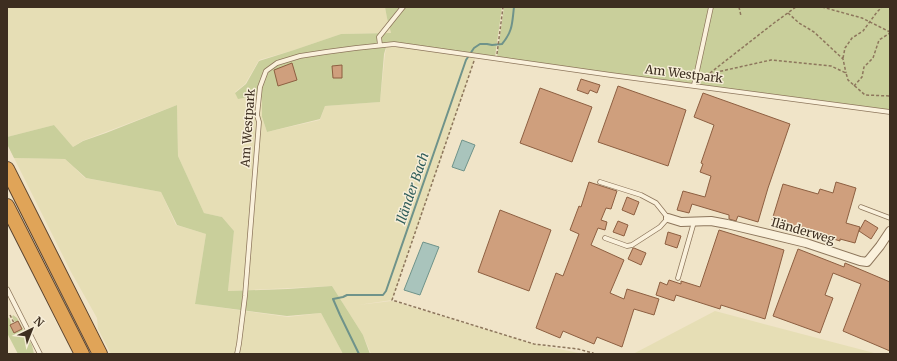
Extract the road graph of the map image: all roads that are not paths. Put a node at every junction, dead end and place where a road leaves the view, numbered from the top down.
1 (403, 7) edge
2 (711, 7) edge
3 (380, 45) junction
4 (694, 85) junction
5 (890, 112) edge
6 (7, 169) edge
7 (600, 182) dead end
8 (7, 206) edge
9 (861, 207) dead end
10 (668, 218) junction
11 (890, 218) edge
12 (694, 222) junction
13 (890, 231) edge
14 (605, 238) dead end
15 (678, 278) dead end
16 (7, 289) edge
17 (40, 354) edge
18 (82, 354) edge
19 (100, 354) edge
20 (237, 354) edge

1 - 3 lane
2 - 4 lane
3 - 4 lane, Am Westpark
3 - 20 lane, Am Westpark
4 - 5 lane, Am Westpark
6 - 19 highway
7 - 10 lane
8 - 18 highway
9 - 11 lane
10 - 12 street, Iländerweg
10 - 14 lane
12 - 13 street, Iländerweg
12 - 15 lane
16 - 17 lane

